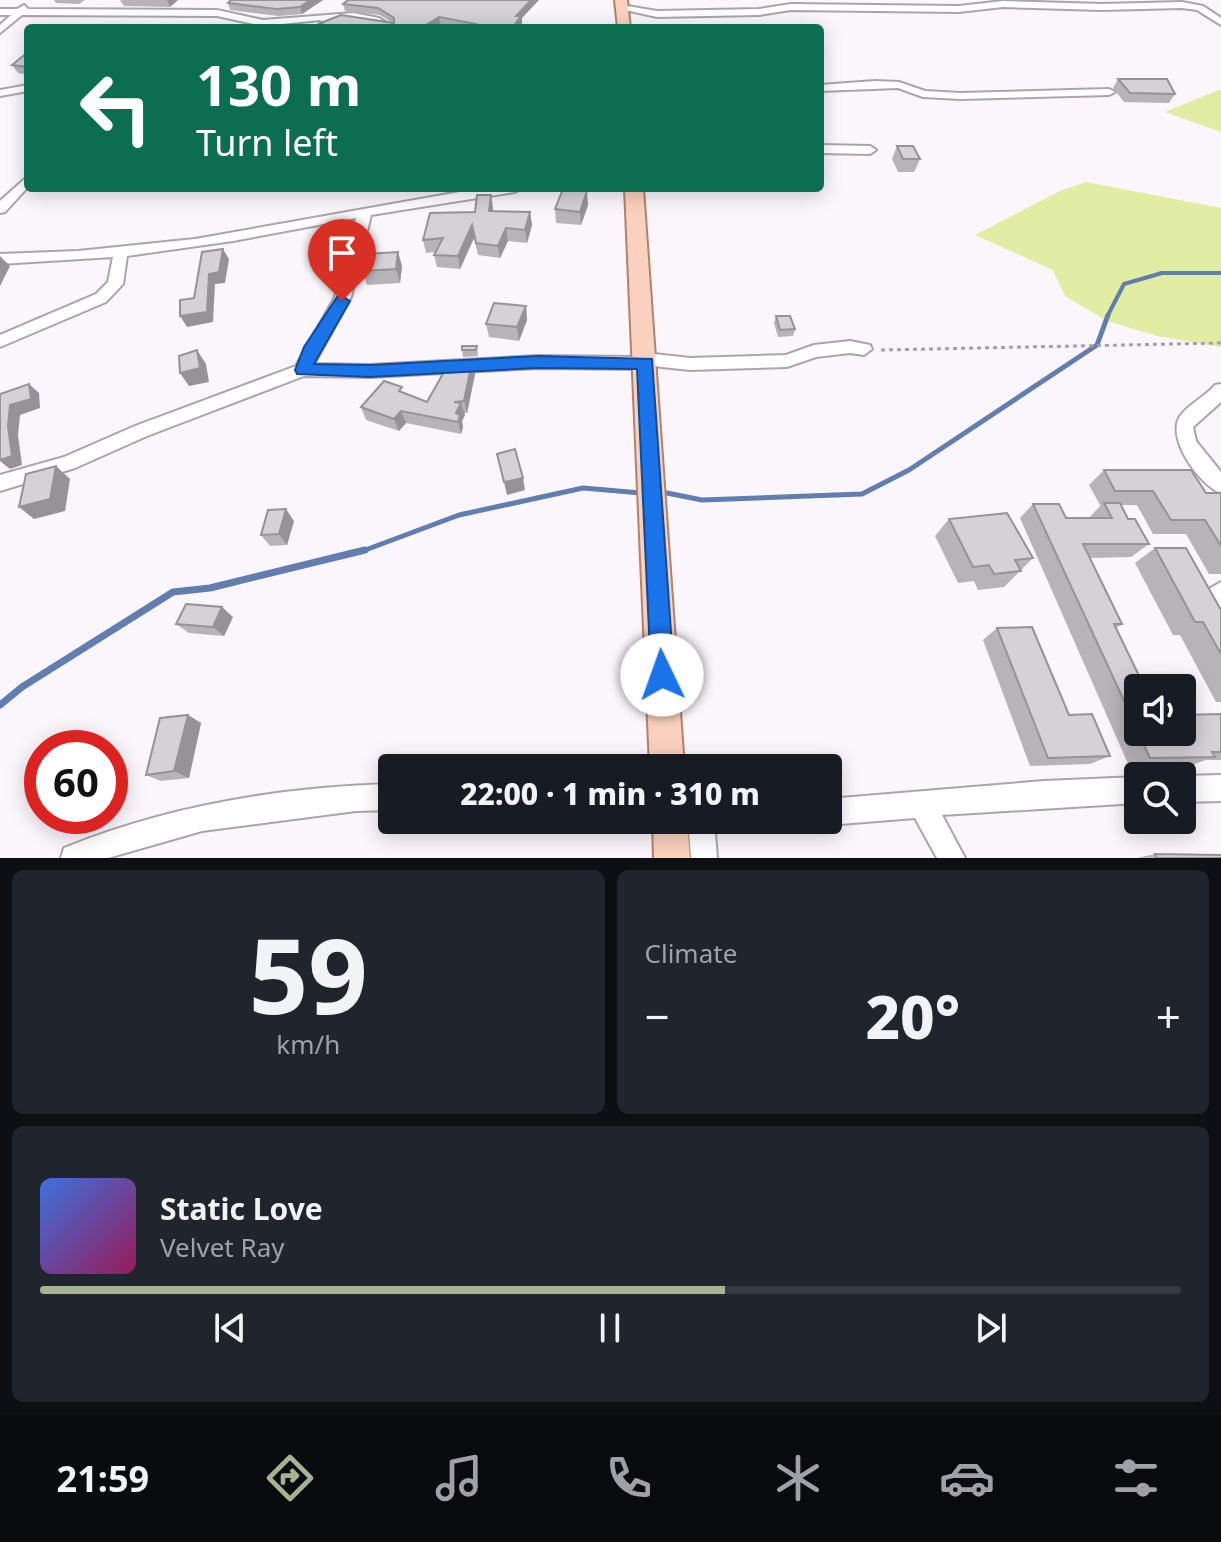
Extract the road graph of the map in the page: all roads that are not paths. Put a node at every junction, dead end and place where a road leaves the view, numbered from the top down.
1 (36, 0) edge
2 (126, 0) edge
3 (181, 1) edge
4 (621, 4) edge
5 (923, 4) edge
6 (1120, 4) edge
7 (0, 12) edge
8 (19, 12) junction
9 (62, 13) junction
10 (114, 14) junction
11 (167, 15) junction
12 (329, 16) junction
13 (1221, 22) edge
14 (76, 24) edge
15 (321, 24) edge
16 (381, 24) edge
17 (624, 24) edge
18 (0, 30) edge
19 (824, 88) edge
20 (24, 89) edge
21 (1109, 92) dead end
22 (0, 93) edge
23 (824, 149) edge
24 (870, 150) dead end
25 (24, 181) edge
26 (24, 183) edge
27 (0, 184) edge
28 (472, 192) edge
29 (634, 192) edge
30 (0, 209) edge
31 (366, 211) junction
32 (121, 251) junction
33 (0, 259) edge
34 (0, 341) edge
35 (864, 349) road end
36 (646, 361) junction
37 (303, 370) junction
38 (1221, 390) edge
39 (0, 483) edge
40 (1221, 485) edge
41 (1221, 592) edge
42 (1221, 644) edge
43 (666, 754) edge
44 (1221, 788) edge
45 (1196, 789) edge
46 (1124, 791) edge
47 (378, 797) edge
48 (922, 805) junction
49 (842, 811) edge
50 (671, 834) edge
51 (702, 834) edge
52 (74, 858) edge
53 (672, 858) edge
54 (704, 858) edge
55 (952, 858) edge

1 - 8 street
2 - 10 street
3 - 11 street
4 - 5 street
4 - 17 main road
5 - 6 street
6 - 13 street
7 - 8 street
8 - 9 street
8 - 18 street
9 - 10 street
9 - 14 street
10 - 11 street
11 - 12 street
12 - 15 street
12 - 16 street
19 - 21 street
20 - 22 street
23 - 24 street
25 - 27 street
26 - 30 street
28 - 31 street
29 - 36 main road
31 - 32 street
31 - 37 street
32 - 33 street
32 - 34 street
35 - 36 street
36 - 37 street
36 - 43 main road
37 - 39 street
38 - 40 street
41 - 42 street
44 - 45 street
46 - 48 street
47 - 52 street
48 - 49 street
48 - 55 street
50 - 53 main road
51 - 54 street

